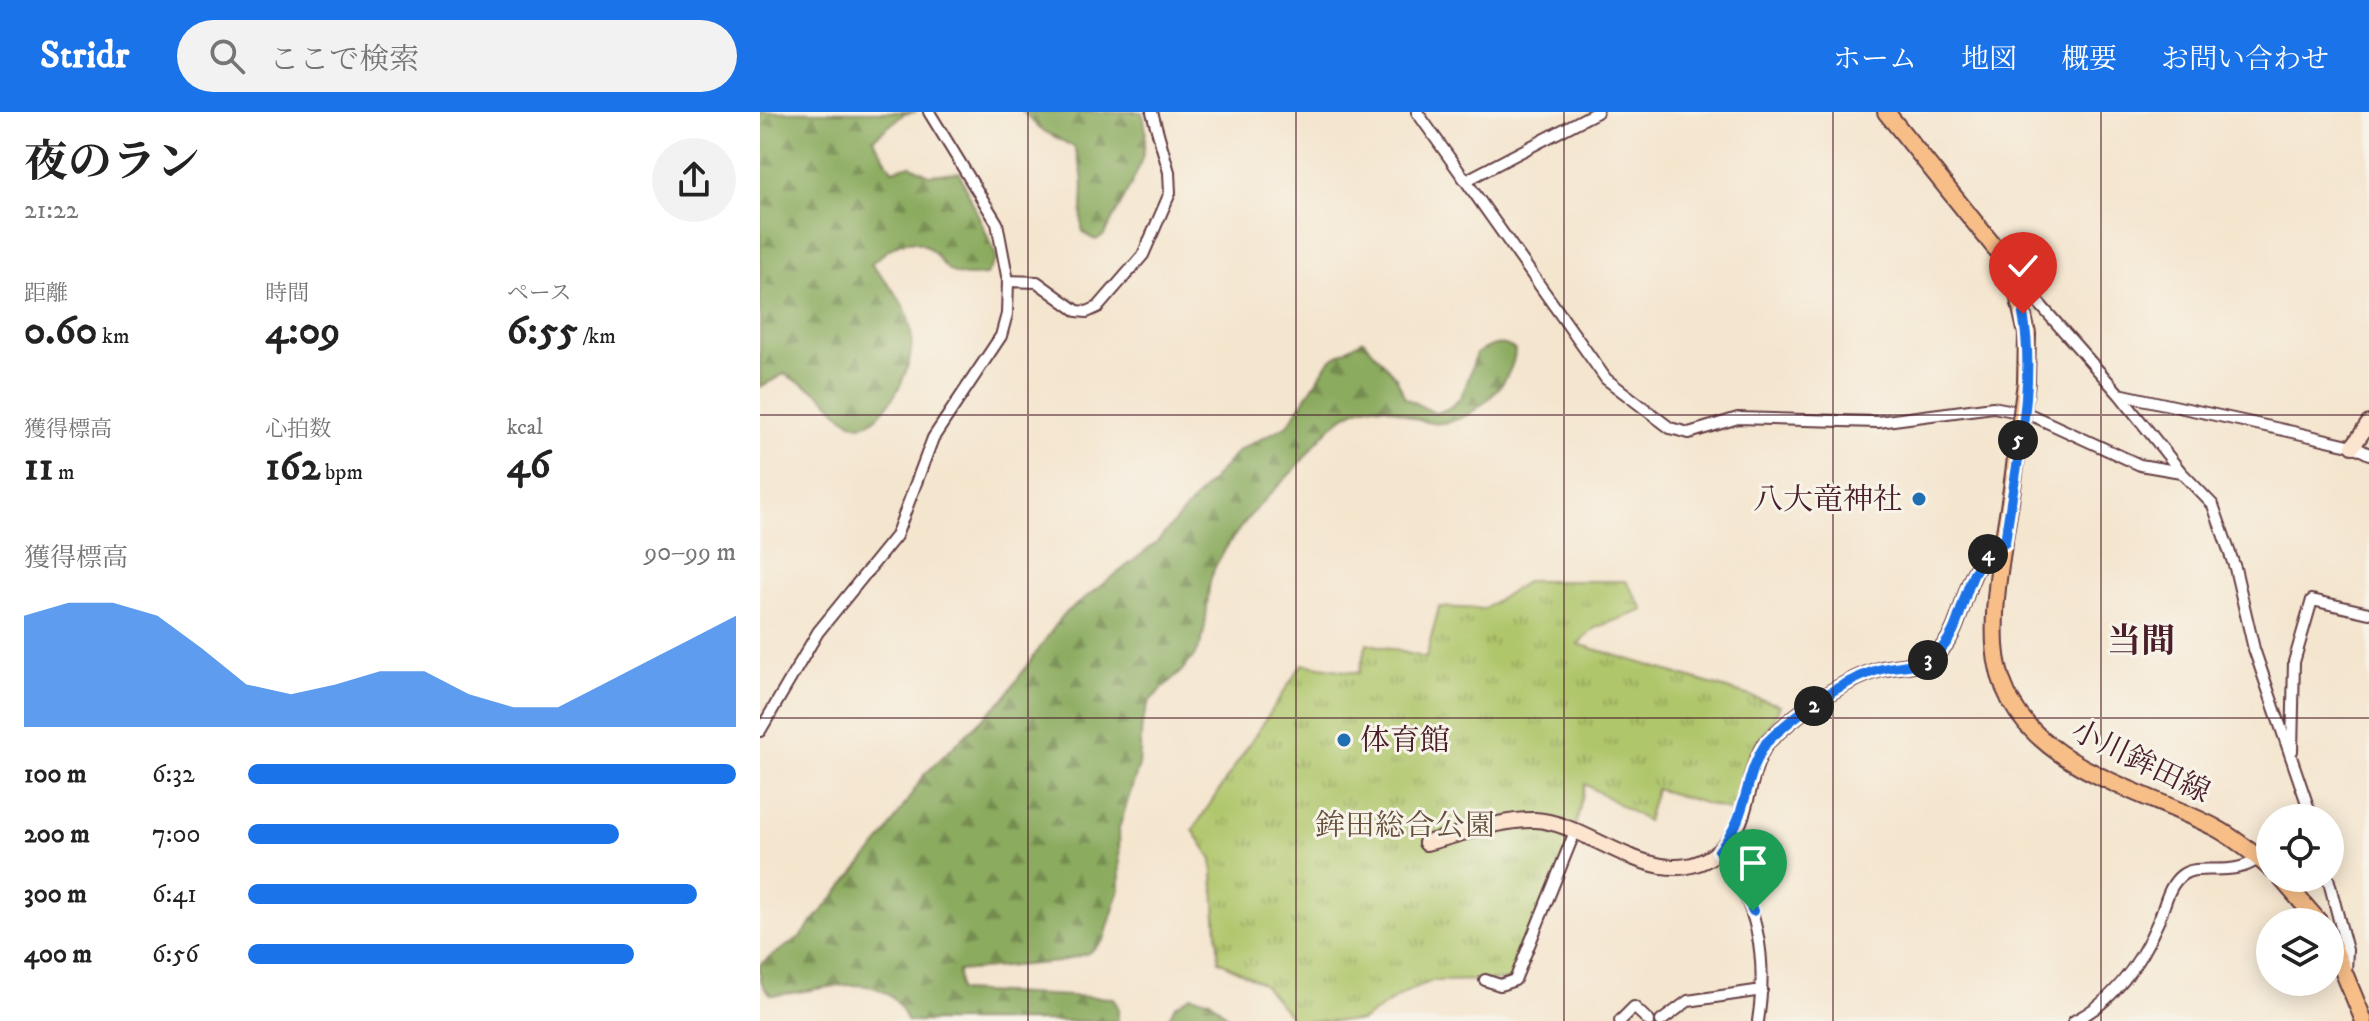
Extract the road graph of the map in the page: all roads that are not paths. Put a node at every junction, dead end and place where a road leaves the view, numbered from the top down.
1 (929, 112) edge
2 (1152, 112) edge
3 (1417, 112) edge
4 (1597, 112) edge
5 (1886, 112) edge
6 (1467, 180) junction
7 (2011, 273) junction
8 (1008, 281) junction
9 (2119, 394) junction
10 (2369, 423) edge
11 (2353, 446) junction
12 (2369, 454) edge
13 (2181, 472) junction
14 (2005, 543) junction
15 (2369, 613) edge
16 (760, 731) edge
17 (2291, 753) junction
18 (2307, 804) edge
19 (1574, 834) junction
20 (1426, 843) dead end
21 (1719, 851) junction
22 (2256, 857) edge
23 (2256, 865) edge
24 (2293, 892) edge
25 (2332, 892) edge
26 (2307, 908) edge
27 (2344, 966) edge
28 (2346, 970) junction
29 (1485, 980) dead end
30 (1762, 990) junction
31 (1620, 1021) edge
32 (1649, 1021) edge
33 (1661, 1021) edge
34 (1758, 1021) edge
35 (2074, 1021) edge
36 (2364, 1021) edge

1 - 8 street
2 - 8 street
3 - 6 street
4 - 6 street
5 - 7 main road, 小川鉾田線
6 - 13 street
7 - 9 street
7 - 14 main road, 小川鉾田線, bridge
8 - 16 street
9 - 11 street
9 - 13 street
10 - 11 street
11 - 12 street
13 - 17 street
14 - 21 street
14 - 22 main road, 小川鉾田線
15 - 17 street
17 - 18 street
19 - 20 street
19 - 21 street
19 - 29 street
21 - 30 street
23 - 35 street
24 - 26 main road
25 - 28 street
27 - 28 main road
28 - 36 main road
30 - 33 street
30 - 34 street
31 - 32 street

